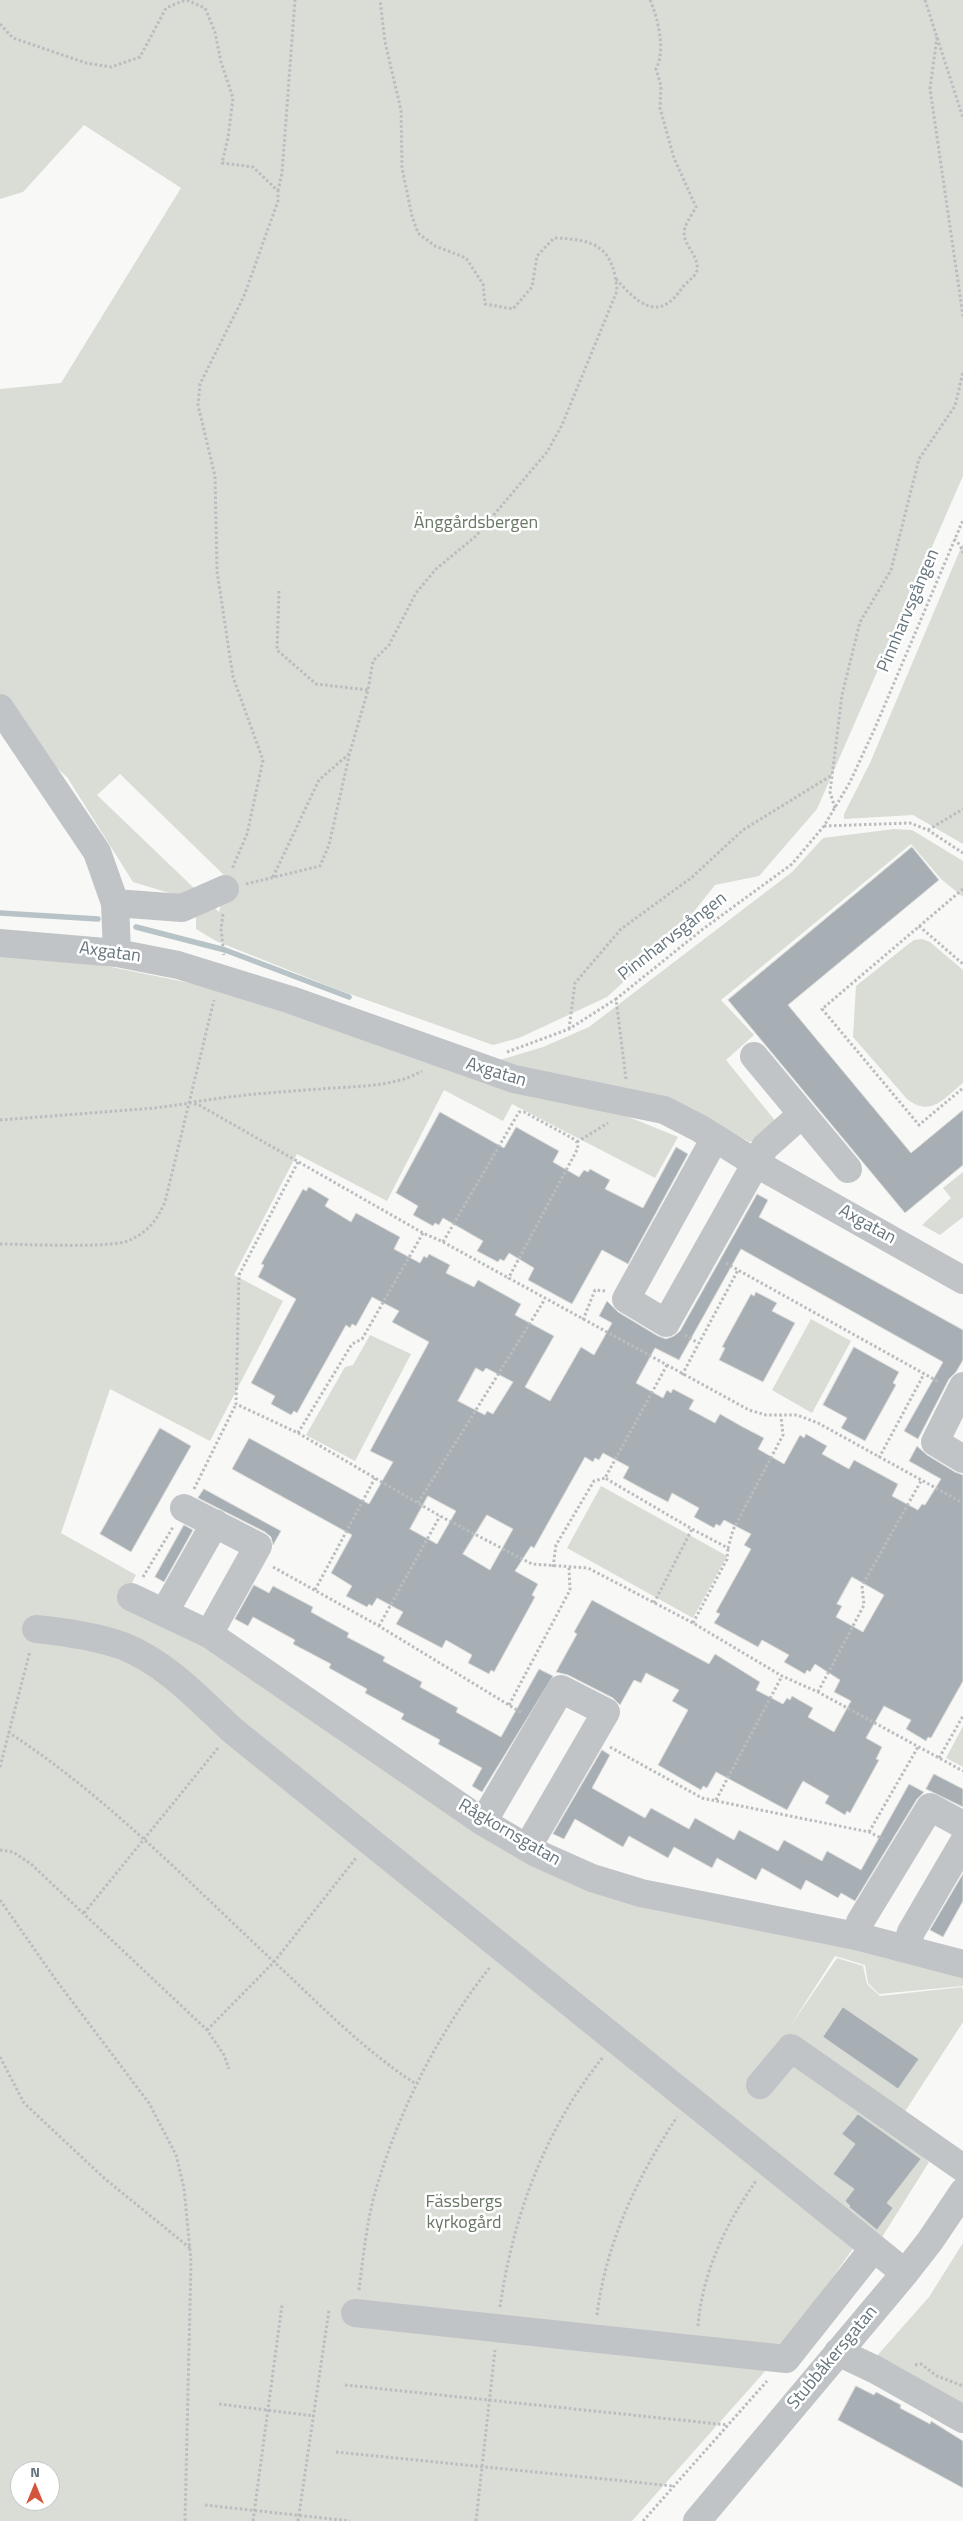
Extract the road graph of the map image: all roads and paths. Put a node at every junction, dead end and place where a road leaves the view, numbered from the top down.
1 (186, 0) edge
2 (295, 0) edge
3 (380, 0) edge
4 (650, 0) edge
5 (925, 0) edge
6 (0, 24) edge
7 (937, 37) junction
8 (963, 118) edge
9 (278, 191) junction
10 (616, 279) junction
11 (963, 316) edge
12 (963, 372) edge
13 (963, 520) edge
14 (954, 539) junction
15 (963, 553) edge
16 (278, 591) dead end
17 (368, 690) junction
18 (0, 708) edge
19 (350, 752) junction
20 (832, 775) junction
21 (835, 808) junction
22 (963, 808) edge
23 (824, 826) junction
24 (928, 830) junction
25 (963, 853) edge
26 (225, 889) joint
27 (963, 889) edge
28 (115, 903) junction
29 (919, 926) junction
30 (224, 942) dead end
31 (0, 943) edge
32 (117, 953) junction
33 (963, 964) edge
34 (222, 965) junction
35 (616, 999) junction
36 (569, 1029) junction
37 (505, 1052) dead end
38 (754, 1056) dead end
39 (446, 1057) junction
40 (963, 1088) edge
41 (626, 1094) junction
42 (191, 1103) junction
43 (802, 1114) junction
44 (0, 1120) edge
45 (715, 1138) junction
46 (577, 1142) junction
47 (298, 1162) junction
48 (757, 1164) junction
49 (848, 1169) dead end
50 (423, 1233) junction
51 (444, 1242) junction
52 (0, 1244) edge
53 (508, 1278) junction
54 (963, 1280) edge
55 (626, 1299) junction
56 (546, 1300) junction
57 (583, 1320) junction
58 (667, 1365) junction
59 (924, 1374) junction
60 (682, 1375) junction
61 (961, 1389) edge
62 (781, 1416) junction
63 (298, 1432) junction
64 (879, 1458) junction
65 (963, 1459) edge
66 (375, 1478) junction
67 (605, 1478) junction
68 (922, 1481) junction
69 (418, 1503) junction
70 (963, 1503) edge
71 (184, 1508) dead end
72 (440, 1516) junction
73 (215, 1523) junction
74 (692, 1529) junction
75 (728, 1548) junction
76 (253, 1556) junction
77 (553, 1567) junction
78 (569, 1568) junction
79 (315, 1590) junction
80 (131, 1597) dead end
81 (654, 1603) junction
82 (164, 1613) junction
83 (693, 1623) junction
84 (380, 1626) junction
85 (36, 1629) joint
86 (209, 1634) junction
87 (782, 1676) junction
88 (818, 1692) junction
89 (509, 1705) junction
90 (963, 1716) edge
91 (540, 1724) junction
92 (232, 1730) junction
93 (8, 1732) junction
94 (592, 1737) junction
95 (918, 1747) junction
96 (939, 1758) junction
97 (0, 1767) edge
98 (963, 1771) edge
99 (716, 1800) junction
100 (484, 1822) junction
101 (963, 1824) edge
102 (869, 1832) junction
103 (145, 1840) junction
104 (370, 1840) junction
105 (963, 1843) edge
106 (527, 1848) junction
107 (0, 1850) edge
108 (904, 1850) junction
109 (0, 1900) edge
110 (84, 1913) junction
111 (856, 1936) junction
112 (505, 1948) junction
113 (906, 1949) junction
114 (274, 1962) junction
115 (963, 1964) edge
116 (207, 2030) junction
117 (615, 2040) junction
118 (0, 2057) edge
119 (230, 2069) dead end
120 (416, 2084) junction
121 (760, 2085) dead end
122 (689, 2100) junction
123 (768, 2164) junction
124 (963, 2168) edge
125 (963, 2192) edge
126 (190, 2248) junction
127 (873, 2249) junction
128 (905, 2273) junction
129 (282, 2305) dead end
130 (342, 2311) junction
131 (497, 2328) junction
132 (595, 2338) junction
133 (696, 2349) junction
134 (838, 2352) junction
135 (786, 2359) junction
136 (346, 2385) dead end
137 (489, 2400) junction
138 (219, 2404) dead end
139 (268, 2410) junction
140 (314, 2416) junction
141 (963, 2419) edge
142 (728, 2425) junction
143 (336, 2452) dead end
144 (482, 2466) junction
145 (674, 2486) junction
146 (205, 2506) dead end
147 (254, 2511) junction
148 (299, 2516) junction
149 (185, 2521) edge
150 (253, 2521) edge
151 (298, 2521) edge
152 (350, 2521) edge
153 (476, 2521) edge
154 (643, 2521) edge
155 (698, 2521) edge

1 - 6 path
1 - 9 path
2 - 9 path
3 - 10 path
4 - 10 path
5 - 7 path
7 - 8 path
7 - 11 path
9 - 26 path
10 - 17 path
12 - 20 path
13 - 14 path, Pinnharvsgången
14 - 15 path
14 - 21 path, Pinnharvsgången
16 - 17 path
17 - 19 path
18 - 28 street
19 - 19 path
20 - 21 path
20 - 36 path
21 - 23 path, Pinnharvsgången
22 - 24 path
23 - 24 path
23 - 35 path, Pinnharvsgången
24 - 25 path
26 - 28 street
27 - 29 path
28 - 32 street
29 - 33 path
29 - 40 path
30 - 34 path
31 - 32 street, Axgatan
32 - 34 street, Axgatan
34 - 39 street, Axgatan
34 - 42 path
35 - 36 path
35 - 41 path, Pinnharvsgången
36 - 37 path
38 - 43 street
39 - 41 street, Axgatan
39 - 42 path
41 - 45 street, Axgatan
41 - 46 path
42 - 44 path
42 - 47 path
42 - 52 path
43 - 48 street
43 - 49 street
45 - 48 street, Axgatan
45 - 55 street
46 - 51 path
46 - 53 path
47 - 50 path
47 - 63 path
48 - 54 street, Axgatan
48 - 55 street
50 - 51 path
50 - 63 path
51 - 53 path
53 - 56 path
55 - 57 path
56 - 57 path
56 - 69 path
57 - 58 path
58 - 60 path
58 - 67 path
59 - 60 path
59 - 61 path
59 - 64 path
60 - 62 path
61 - 65 street
62 - 64 path
62 - 75 path
63 - 66 path
64 - 68 path
66 - 69 path
66 - 79 path
67 - 74 path
67 - 77 path
68 - 70 path
68 - 88 path
69 - 72 path
71 - 73 street
72 - 77 path
72 - 84 path
73 - 76 street
73 - 82 street
74 - 75 path
74 - 81 path
75 - 83 path
76 - 79 path
76 - 86 street
77 - 78 path
78 - 81 path
78 - 89 path
79 - 84 path
80 - 82 street, Rågkornsgatan
81 - 83 path
82 - 86 street, Rågkornsgatan
83 - 87 path
84 - 89 path
85 - 92 street
85 - 93 path
86 - 100 street, Rågkornsgatan
87 - 88 path
87 - 99 path
88 - 95 path
89 - 91 path
90 - 96 path
91 - 94 street
91 - 100 street
92 - 103 path
92 - 104 street
93 - 97 path
93 - 103 path
94 - 99 path
94 - 106 street
95 - 96 path
95 - 102 path
96 - 98 path
99 - 102 path
100 - 106 street, Rågkornsgatan
101 - 108 street
102 - 108 path
103 - 110 path
103 - 114 path
104 - 112 street
104 - 114 path
105 - 113 street
106 - 111 street, Rågkornsgatan
107 - 110 path
108 - 111 street
109 - 126 path
110 - 116 path
111 - 113 street, Rågkornsgatan
112 - 117 street
112 - 120 path
113 - 115 street, Rågkornsgatan
114 - 116 path
114 - 120 path
116 - 119 path
117 - 122 street
117 - 131 path
118 - 126 path
120 - 130 path
121 - 124 street
122 - 123 street
122 - 132 path
123 - 127 street
123 - 133 path
125 - 128 street, Stubbåkersgatan
126 - 149 path
127 - 128 street
127 - 135 street
128 - 134 street, Stubbåkersgatan
129 - 139 path
130 - 131 street
130 - 140 path
131 - 132 street
131 - 137 path
132 - 133 street
133 - 135 street
134 - 141 street
134 - 155 street, Stubbåkersgatan
135 - 142 path
136 - 137 path
137 - 142 path
137 - 144 path
138 - 139 path
139 - 140 path
139 - 147 path
140 - 148 path
142 - 145 path
143 - 144 path
144 - 145 path
144 - 153 path
145 - 154 path
146 - 147 path
147 - 148 path
147 - 150 path
148 - 151 path
148 - 152 path

